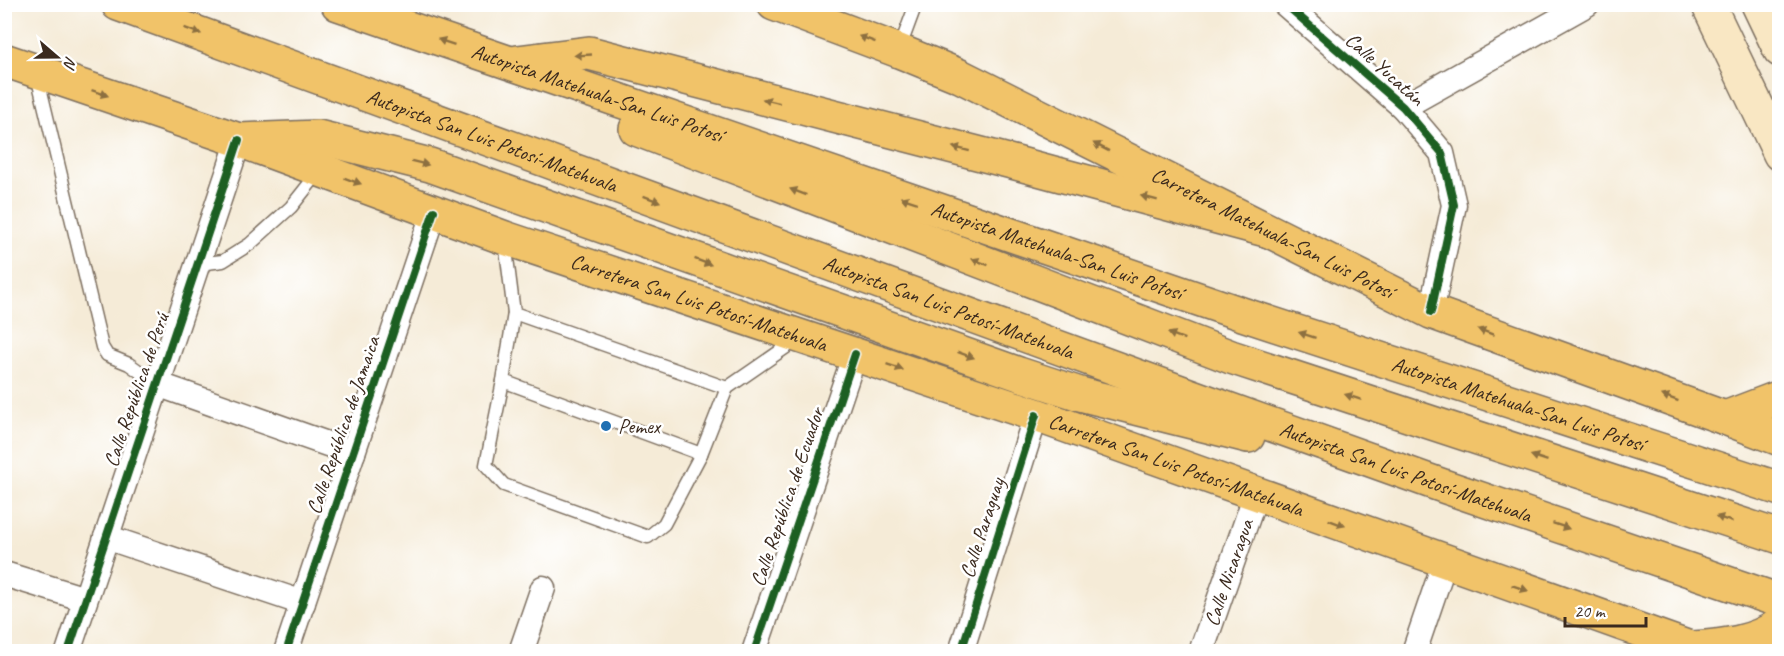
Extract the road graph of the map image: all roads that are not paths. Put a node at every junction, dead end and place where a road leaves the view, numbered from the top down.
1 (118, 4) edge
2 (339, 4) edge
3 (916, 4) edge
4 (1285, 4) edge
5 (1587, 4) edge
6 (1708, 4) edge
7 (1758, 4) edge
8 (784, 6) edge
9 (1779, 50) edge
10 (899, 51) junction
11 (4, 60) edge
12 (507, 64) junction
13 (36, 71) junction
14 (544, 76) junction
15 (1403, 107) junction
16 (239, 140) junction
17 (1779, 154) edge
18 (321, 170) junction
19 (434, 211) junction
20 (1266, 230) junction
21 (505, 238) junction
22 (198, 264) junction
23 (1431, 312) junction
24 (514, 314) junction
25 (802, 336) junction
26 (855, 354) junction
27 (503, 381) junction
28 (157, 384) junction
29 (727, 388) junction
30 (1779, 397) edge
31 (1036, 415) junction
32 (1725, 418) junction
33 (1779, 439) edge
34 (353, 453) junction
35 (701, 454) junction
36 (1446, 487) junction
37 (1779, 489) edge
38 (1256, 494) junction
39 (106, 537) junction
40 (1779, 537) edge
41 (1445, 561) junction
42 (4, 574) edge
43 (543, 588) dead end
44 (85, 599) junction
45 (1779, 601) edge
46 (303, 603) junction
47 (1779, 624) edge
48 (1697, 650) edge
49 (68, 651) edge
50 (286, 651) edge
51 (520, 651) edge
52 (754, 651) edge
53 (961, 651) edge
54 (1201, 651) edge
55 (1414, 651) edge

1 -> 36 main road, Autopista San Luis Potosí-Matehuala
12 -> 2 main road, Autopista Matehuala-San Luis Potosí
3 - 10 lane
4 - 15 street, Calle Yucatán
5 - 15 street
6 - 17 street
7 - 9 street
10 -> 8 main road, Carretera Matehuala-San Luis Potosí
20 -> 10 main road, Carretera Matehuala-San Luis Potosí
11 - 13 main road, Carretera San Luis Potosí-Matehuala
12 - 14 main road, Autopista Matehuala-San Luis Potosí
20 -> 12 main road
13 -> 16 main road, Carretera San Luis Potosí-Matehuala
13 - 28 lane
37 -> 14 main road, Autopista Matehuala-San Luis Potosí
40 -> 14 main road
15 - 23 street, Calle Yucatán
16 - 18 main road, Carretera San Luis Potosí-Matehuala
16 - 22 street, Calle República de Perú
16 -> 36 main road
18 -> 19 main road, Carretera San Luis Potosí-Matehuala
18 - 22 lane
19 - 21 main road, Carretera San Luis Potosí-Matehuala
19 - 34 street, Calle República de Jamaica
20 - 23 main road, Carretera Matehuala-San Luis Potosí
21 - 24 lane
21 - 25 main road, Carretera San Luis Potosí-Matehuala
22 - 28 street, Calle República de Perú
32 -> 23 main road, Carretera Matehuala-San Luis Potosí
24 - 27 lane
24 - 29 lane
25 - 26 main road, Carretera San Luis Potosí-Matehuala
25 - 29 lane
26 -> 31 main road, Carretera San Luis Potosí-Matehuala
26 - 52 street, Calle República de Ecuador
27 - 35 lane
27 - 35 lane
28 - 34 street
28 - 39 street, Calle República de Perú
29 - 35 lane
30 - 32 main road
31 - 38 main road, Carretera San Luis Potosí-Matehuala
31 - 53 street, Calle Paraguay
32 - 33 main road, Carretera Matehuala-San Luis Potosí
34 - 46 street, Calle República de Jamaica
36 -> 45 main road, Autopista San Luis Potosí-Matehuala
38 -> 41 main road, Carretera San Luis Potosí-Matehuala
38 - 54 street, Calle Nicaragua
39 - 44 street, Calle República de Perú
39 - 46 street
41 -> 48 main road, Carretera San Luis Potosí-Matehuala
41 - 55 street
42 - 44 street
43 - 51 street
44 - 49 street, Calle República de Perú
46 - 50 street, Calle República de Jamaica
47 - 48 main road

